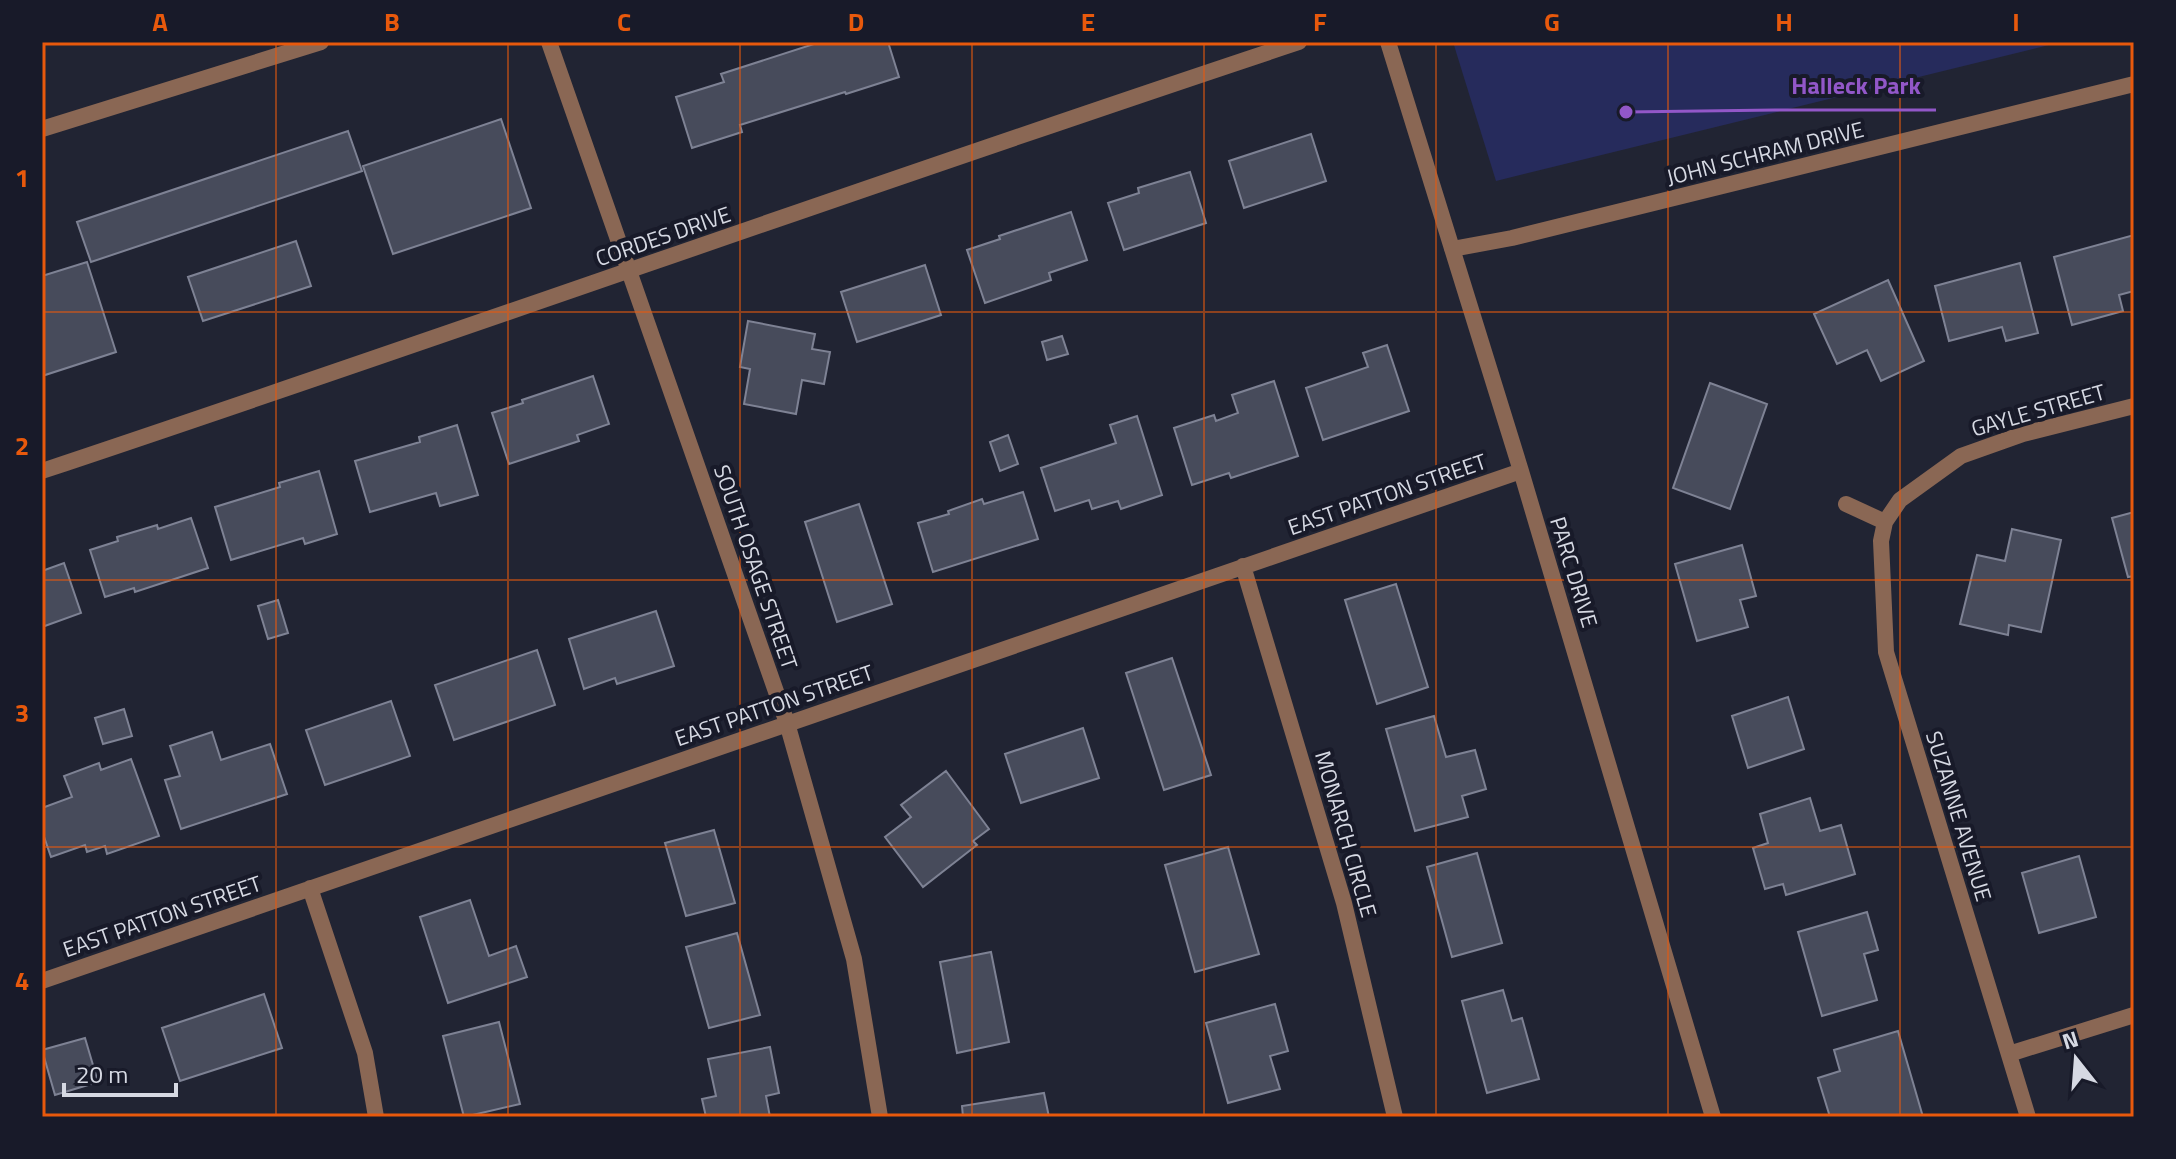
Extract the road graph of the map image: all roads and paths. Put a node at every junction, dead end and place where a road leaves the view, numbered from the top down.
1 (321, 42) edge
2 (549, 42) edge
3 (1299, 42) edge
4 (1388, 42) edge
5 (2134, 84) edge
6 (42, 129) edge
7 (1452, 249) junction
8 (629, 271) junction
9 (2134, 406) edge
10 (42, 471) edge
11 (1521, 471) junction
12 (1846, 504) dead end
13 (1885, 522) junction
14 (1243, 566) junction
15 (787, 723) junction
16 (310, 888) junction
17 (42, 981) edge
18 (2134, 1015) edge
19 (2009, 1054) junction
20 (376, 1117) edge
21 (880, 1117) edge
22 (1395, 1117) edge
23 (1713, 1117) edge
24 (2028, 1117) edge

1 - 6 street
2 - 8 street, SOUTH OSAGE STREET
3 - 8 street, CORDES DRIVE
4 - 7 street, PARC DRIVE
5 - 7 street, JOHN SCHRAM DRIVE
7 - 11 street, PARC DRIVE
8 - 10 street, CORDES DRIVE
8 - 15 street, SOUTH OSAGE STREET
9 - 13 street, GAYLE STREET
11 - 14 street, EAST PATTON STREET
11 - 23 street, PARC DRIVE
12 - 13 street
13 - 19 street, SUZANNE AVENUE
14 - 15 street, EAST PATTON STREET
14 - 22 street, MONARCH CIRCLE
15 - 16 street, EAST PATTON STREET
15 - 21 street, SOUTH OSAGE STREET
16 - 17 street, EAST PATTON STREET
16 - 20 street
18 - 19 street
19 - 24 street, SUZANNE AVENUE

